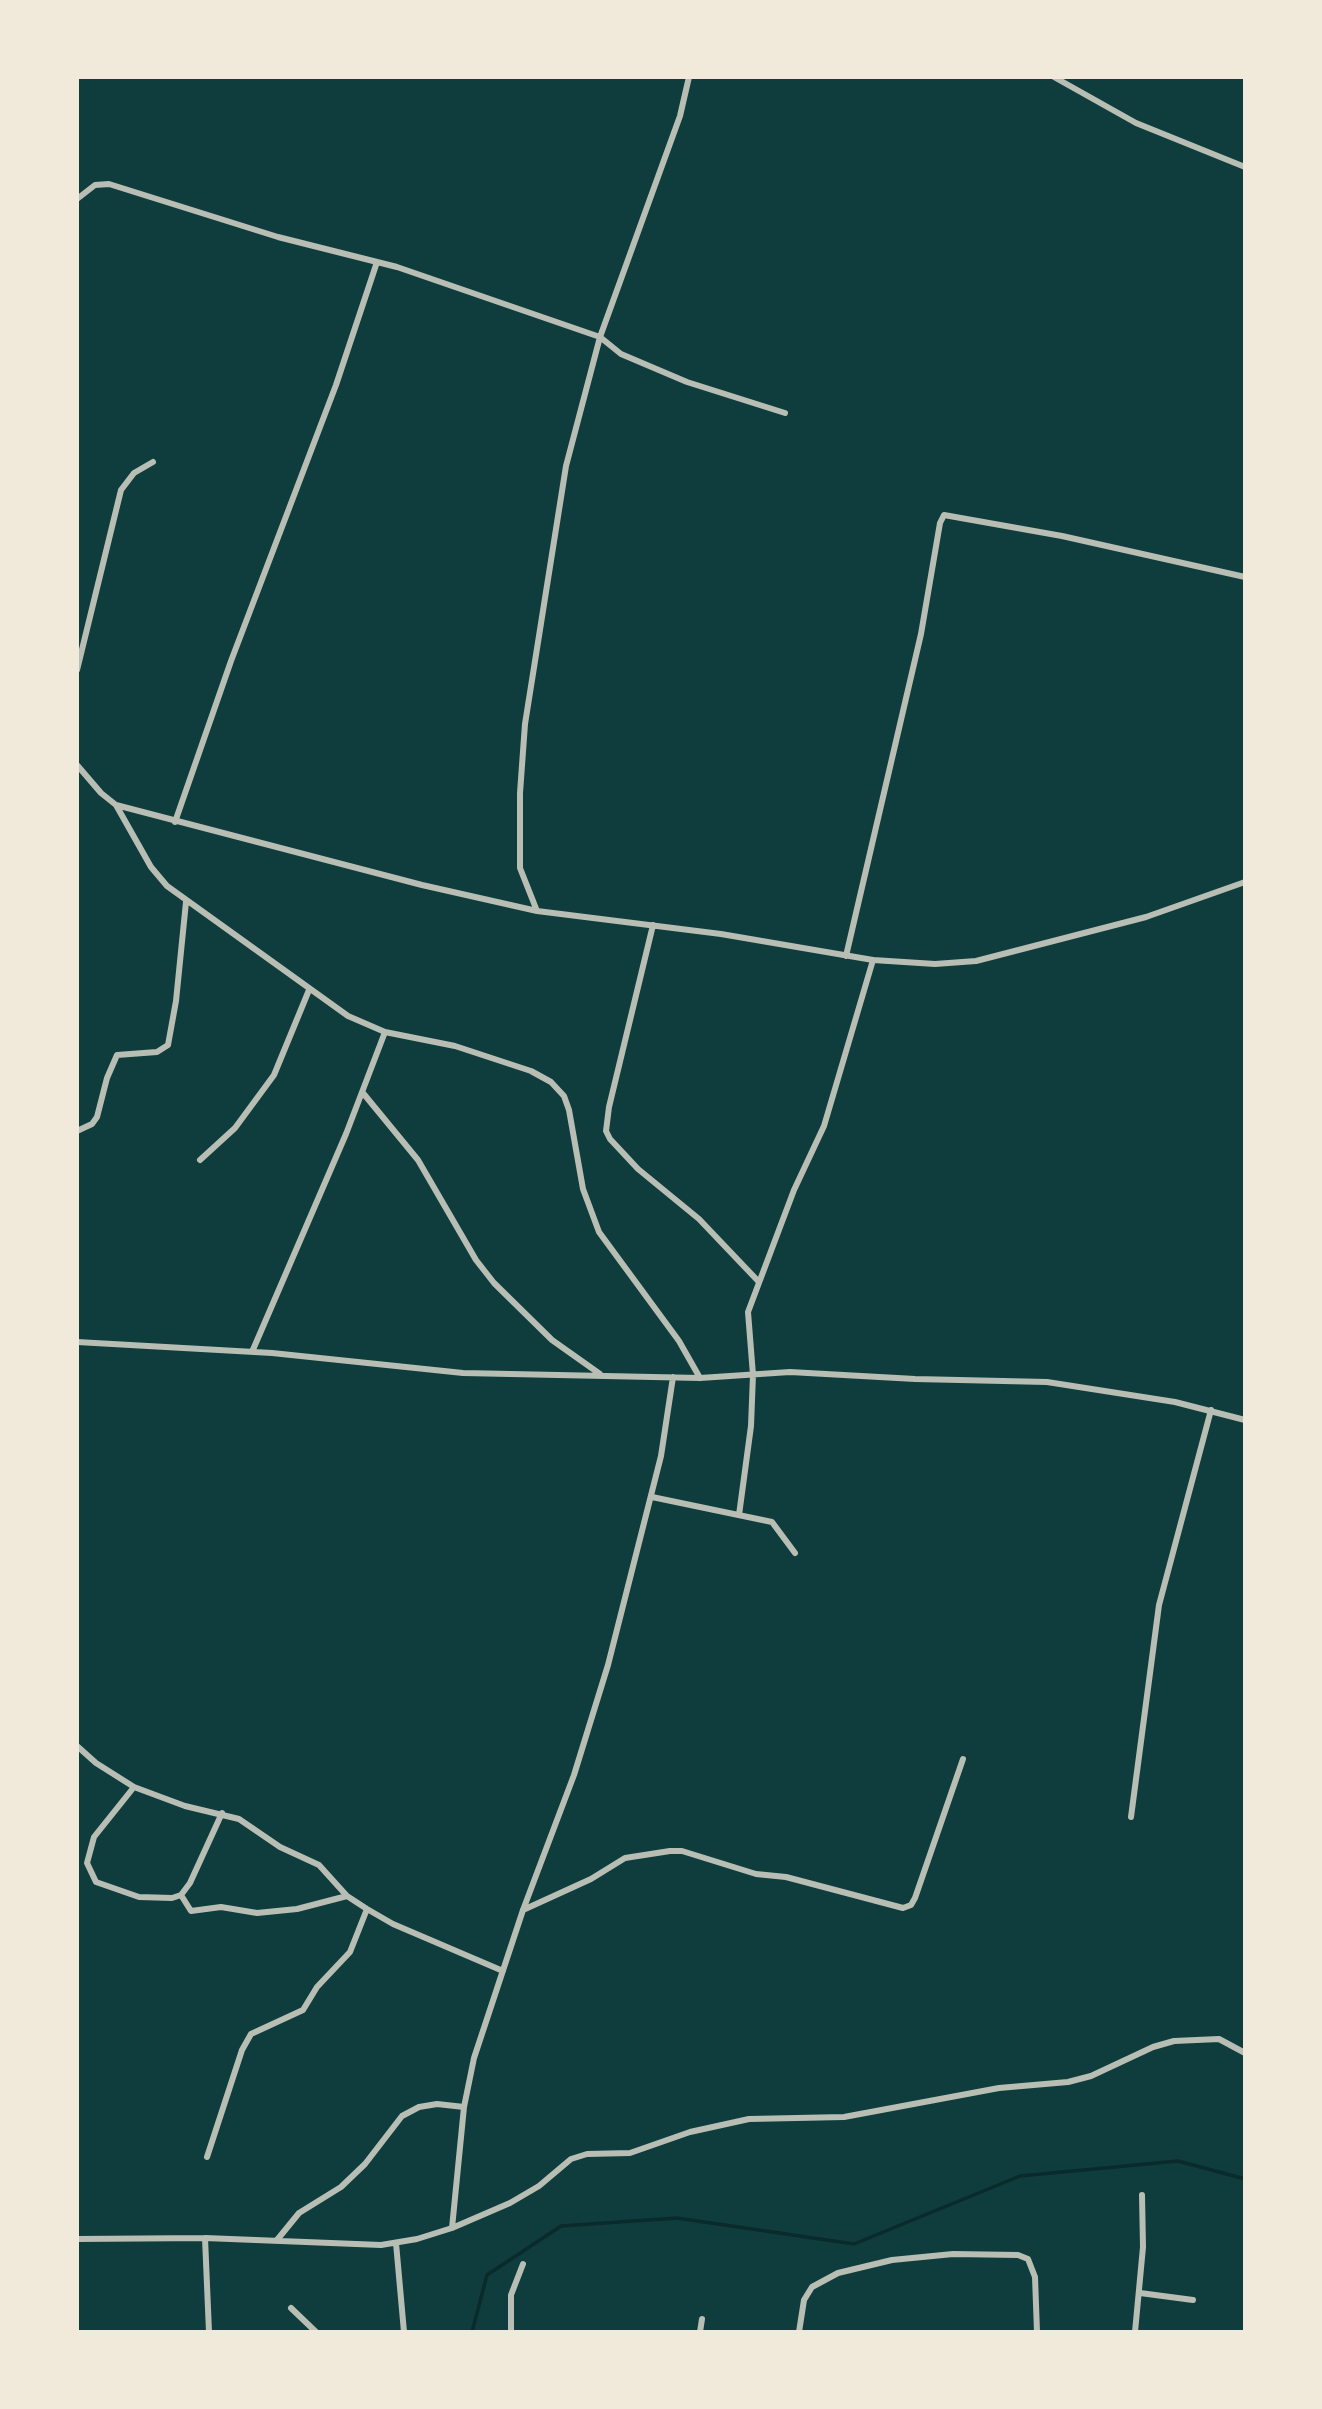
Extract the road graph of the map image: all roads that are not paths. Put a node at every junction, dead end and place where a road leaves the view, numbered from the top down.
1 (689, 77) edge
2 (1054, 77) edge
3 (1245, 167) edge
4 (77, 199) edge
5 (377, 262) junction
6 (600, 337) junction
7 (785, 413) dead end
8 (153, 462) dead end
9 (1245, 577) edge
10 (77, 670) edge
11 (77, 765) edge
12 (116, 805) junction
13 (175, 822) junction
14 (1245, 882) edge
15 (186, 902) junction
16 (537, 911) junction
17 (653, 925) junction
18 (846, 956) junction
19 (873, 960) junction
20 (309, 990) junction
21 (385, 1032) junction
22 (363, 1093) junction
23 (77, 1131) edge
24 (200, 1160) dead end
25 (759, 1282) junction
26 (77, 1342) edge
27 (252, 1352) junction
28 (602, 1375) junction
29 (753, 1376) junction
30 (673, 1377) junction
31 (700, 1378) junction
32 (1211, 1409) junction
33 (1245, 1420) edge
34 (652, 1497) junction
35 (739, 1515) junction
36 (795, 1553) dead end
37 (77, 1746) edge
38 (963, 1759) dead end
39 (134, 1787) junction
40 (222, 1813) junction
41 (1131, 1817) dead end
42 (181, 1895) junction
43 (347, 1896) junction
44 (367, 1909) junction
45 (523, 1910) junction
46 (503, 1971) junction
47 (1245, 2053) edge
48 (464, 2107) junction
49 (207, 2157) dead end
50 (1142, 2196) dead end
51 (452, 2228) junction
52 (205, 2238) junction
53 (77, 2239) edge
54 (277, 2240) junction
55 (396, 2243) junction
56 (523, 2264) dead end
57 (1140, 2293) junction
58 (1193, 2300) dead end
59 (292, 2308) dead end
60 (702, 2319) dead end
61 (209, 2332) edge
62 (316, 2332) edge
63 (404, 2332) edge
64 (511, 2332) edge
65 (700, 2332) edge
66 (799, 2332) edge
67 (1037, 2332) edge
68 (1135, 2332) edge

1 - 6 street
2 - 3 street
4 - 5 street
5 - 6 street
5 - 13 street
6 - 7 street
6 - 16 street
8 - 10 street
9 - 18 street
11 - 12 street
12 - 13 street
12 - 15 street
13 - 16 street
14 - 19 street
15 - 20 street
15 - 23 street
16 - 17 street
17 - 18 street
17 - 25 street
18 - 19 street
19 - 25 street
20 - 21 street
20 - 24 street
21 - 22 street
21 - 31 street
22 - 27 street
22 - 28 street
25 - 29 street
26 - 27 street
27 - 28 street
28 - 30 street
29 - 31 street
29 - 32 street
29 - 35 street
30 - 31 street
30 - 34 street
32 - 33 street
32 - 41 street
34 - 35 street
34 - 45 street
35 - 36 street
37 - 39 street
38 - 45 street
39 - 40 street
39 - 42 street
40 - 42 street
40 - 43 street
42 - 43 street
43 - 44 street
44 - 46 street
44 - 49 street
45 - 46 street
46 - 48 street
47 - 51 street
48 - 51 street
48 - 54 street
50 - 57 street
51 - 55 street
52 - 53 street
52 - 54 street
52 - 61 street
54 - 55 street
55 - 63 street
56 - 64 street
57 - 58 street
57 - 68 street
59 - 62 street
60 - 65 street
66 - 67 street

